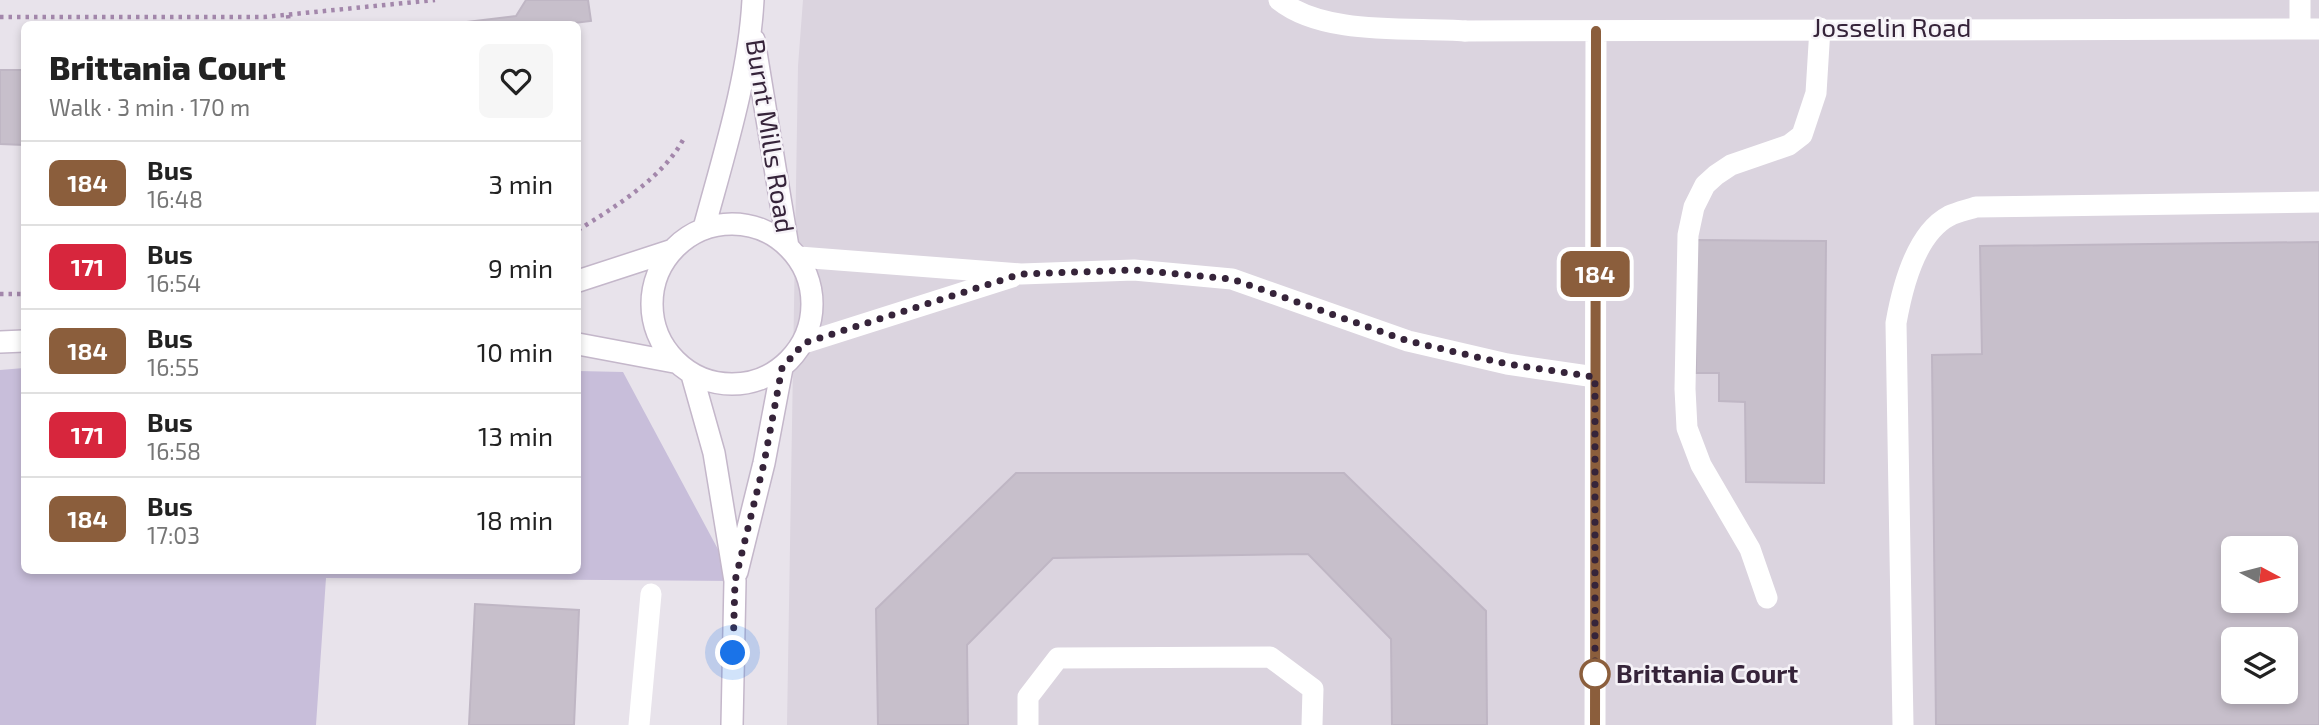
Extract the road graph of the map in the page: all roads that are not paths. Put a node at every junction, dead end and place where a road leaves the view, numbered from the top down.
1 (752, 0) edge
2 (1279, 0) edge
3 (2300, 0) edge
4 (751, 24) junction
5 (1820, 28) junction
6 (2309, 29) edge
7 (1596, 31) junction
8 (2319, 202) edge
9 (704, 228) junction
10 (670, 251) junction
11 (793, 252) junction
12 (1021, 274) junction
13 (581, 280) edge
14 (21, 341) edge
15 (0, 342) edge
16 (804, 343) junction
17 (581, 345) edge
18 (674, 362) junction
19 (782, 368) junction
20 (692, 375) junction
21 (1595, 377) junction
22 (735, 581) junction
23 (651, 594) dead end
24 (1767, 598) dead end
25 (639, 725) edge
26 (732, 725) edge
27 (1028, 725) edge
28 (1312, 725) edge
29 (1595, 725) edge
30 (1903, 725) edge

1 - 4 street, Burnt Mills Road
2 - 7 street, Josselin Road
3 - 6 street
4 - 9 street, Burnt Mills Road
4 - 11 street, Burnt Mills Road
5 - 6 street, Josselin Road
5 - 7 street, Josselin Road
5 - 24 street
7 - 21 street
8 - 30 street
9 - 10 street
9 - 11 street
10 - 13 street
10 - 18 street
11 - 12 street
11 - 16 street
12 - 16 street
12 - 21 street
14 - 15 street
16 - 19 street
17 - 18 street
18 - 20 street
19 - 20 street
19 - 22 street
20 - 22 street
21 - 29 street
22 - 26 street
23 - 25 street
27 - 28 street

